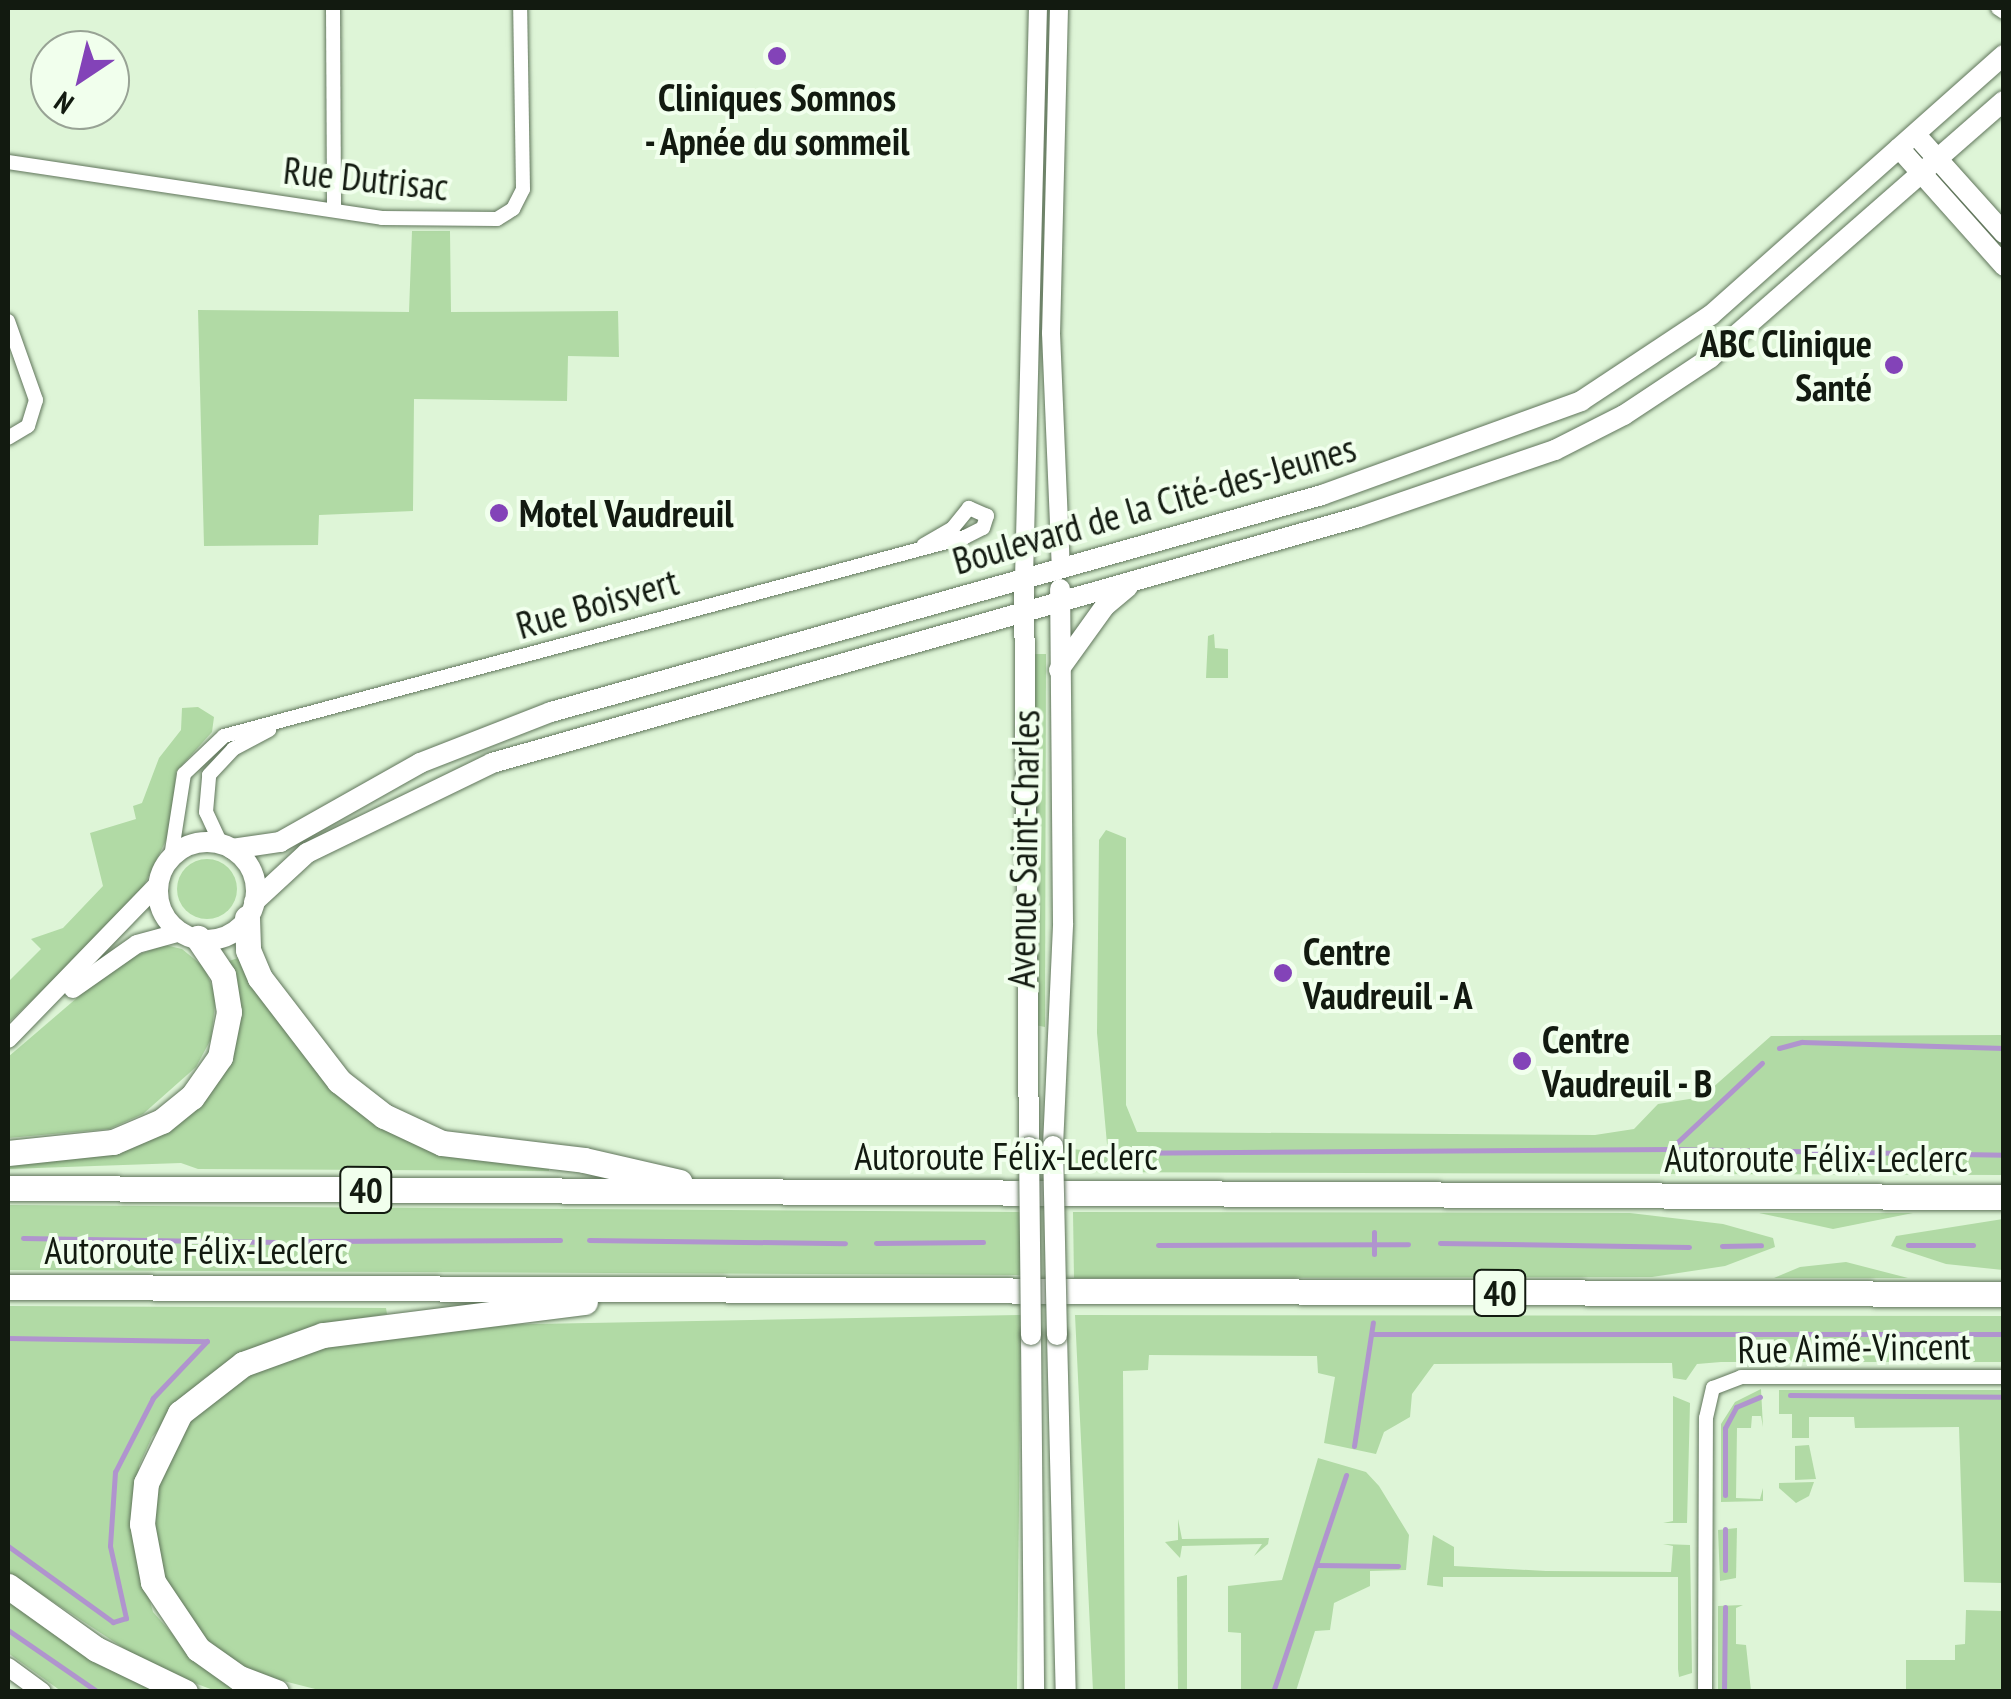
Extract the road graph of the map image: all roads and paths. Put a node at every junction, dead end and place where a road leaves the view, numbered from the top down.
1 (333, 8) edge
2 (520, 8) edge
3 (1038, 8) edge
4 (1059, 8) edge
5 (2004, 54) edge
6 (2004, 101) edge
7 (1916, 135) junction
8 (1898, 148) junction
9 (1938, 160) junction
10 (8, 162) edge
11 (1921, 174) junction
12 (334, 210) junction
13 (2004, 234) edge
14 (2004, 266) edge
15 (8, 322) edge
16 (8, 438) edge
17 (924, 544) dead end
18 (1061, 568) junction
19 (1024, 579) junction
20 (1138, 579) junction
21 (1060, 601) junction
22 (1023, 612) junction
23 (1060, 670) junction
24 (288, 720) junction
25 (227, 847) junction
26 (172, 857) junction
27 (158, 884) junction
28 (250, 910) junction
29 (190, 935) junction
30 (28, 1022) junction
31 (8, 1039) edge
32 (8, 1154) edge
33 (8, 1188) edge
34 (724, 1192) junction
35 (2004, 1196) edge
36 (8, 1287) edge
37 (694, 1290) junction
38 (2004, 1294) edge
39 (2004, 1377) edge
40 (8, 1586) edge
41 (8, 1667) edge
42 (42, 1692) edge
43 (185, 1692) edge
44 (276, 1692) edge
45 (1034, 1692) edge
46 (1066, 1692) edge
47 (1705, 1692) edge

1 - 12 street
2 - 12 street, Rue Dutrisac
3 - 19 street, Avenue Saint-Charles
4 - 18 street, Avenue Saint-Charles
5 - 7 main road, Boulevard de la Cité-des-Jeunes
6 - 9 main road, Boulevard de la Cité-des-Jeunes
7 - 8 main road, Boulevard de la Cité-des-Jeunes
7 - 9 main road
8 - 11 main road
8 - 18 main road, Boulevard de la Cité-des-Jeunes
9 - 11 main road, Boulevard de la Cité-des-Jeunes
9 - 13 main road
10 - 12 street, Rue Dutrisac
11 - 14 main road
11 - 20 main road, Boulevard de la Cité-des-Jeunes
15 - 16 street
17 - 24 street, Rue Boisvert
18 - 19 main road, Boulevard de la Cité-des-Jeunes
18 - 21 main road, Avenue Saint-Charles
19 - 22 main road, Avenue Saint-Charles
19 - 25 main road, Boulevard de la Cité-des-Jeunes
20 - 21 main road, Boulevard de la Cité-des-Jeunes
20 - 23 main road
21 - 22 main road, Boulevard de la Cité-des-Jeunes
21 - 23 main road, Avenue Saint-Charles
22 - 28 main road, Boulevard de la Cité-des-Jeunes
22 - 45 main road, Avenue Saint-Charles, bridge
23 - 46 main road, Avenue Saint-Charles, bridge
24 - 25 street, Rue Boisvert
24 - 26 street, Rue Boisvert
25 - 26 main road
25 - 28 main road
26 - 27 main road
27 - 29 main road
27 - 30 street
28 - 29 main road
28 - 34 highway
29 - 30 street
29 - 32 highway
30 - 31 street
33 - 34 highway, Autoroute Félix-Leclerc / 40
34 - 35 highway, Autoroute Félix-Leclerc / 40
36 - 37 highway, Autoroute Félix-Leclerc / 40
37 - 38 highway, Autoroute Félix-Leclerc / 40
37 - 44 highway
39 - 47 street, Rue Aimé-Vincent
40 - 43 highway
41 - 42 street

